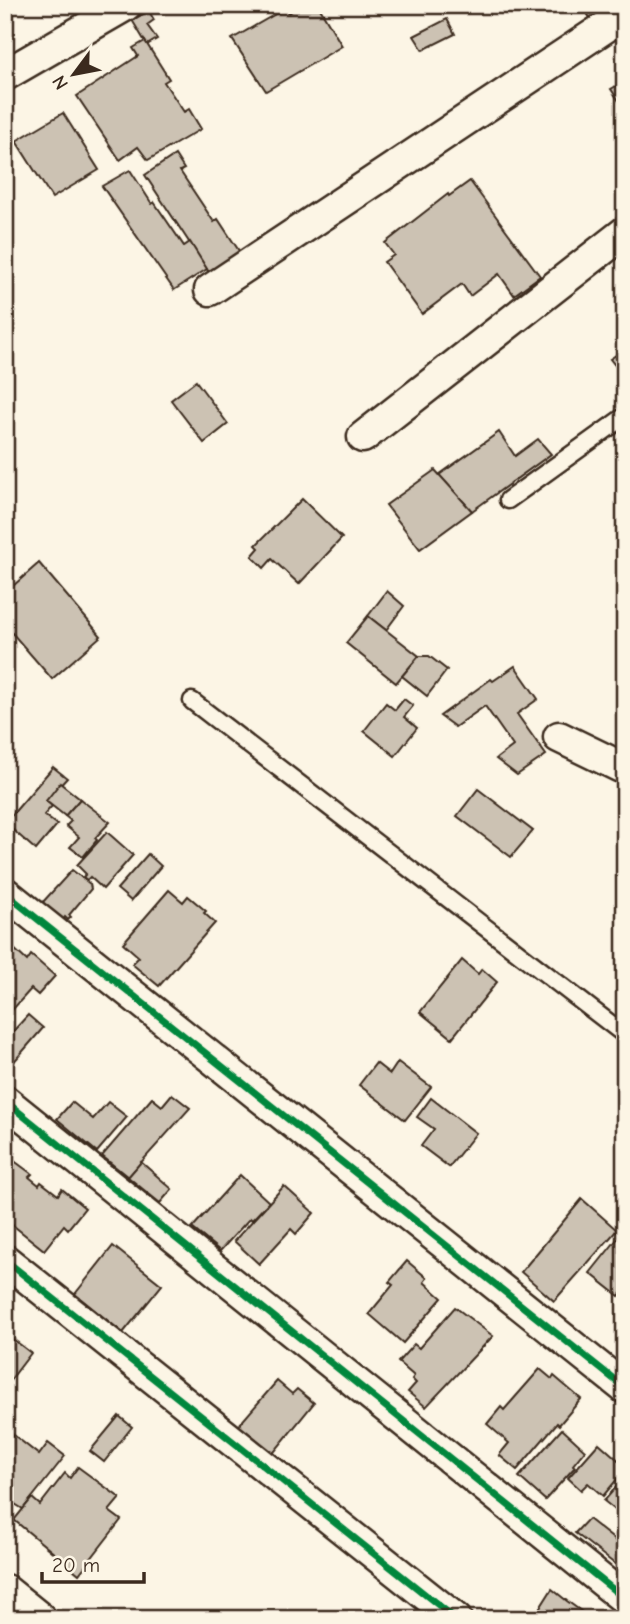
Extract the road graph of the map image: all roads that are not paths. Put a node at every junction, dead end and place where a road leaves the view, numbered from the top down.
1 (126, 5) edge
2 (625, 14) edge
3 (5, 75) edge
4 (625, 232) edge
5 (210, 289) dead end
6 (625, 416) edge
7 (363, 437) dead end
8 (508, 500) dead end
9 (192, 701) dead end
10 (558, 737) dead end
11 (625, 769) edge
12 (5, 893) edge
13 (625, 1035) edge
14 (5, 1101) edge
15 (5, 1260) edge
16 (625, 1388) edge
17 (5, 1590) edge
18 (625, 1599) edge
19 (41, 1619) edge
20 (456, 1619) edge

1 - 3 street
2 - 5 street
4 - 7 street
6 - 8 lane
9 - 13 lane
10 - 11 street
12 - 16 street
14 - 18 street
15 - 20 street
17 - 19 street

